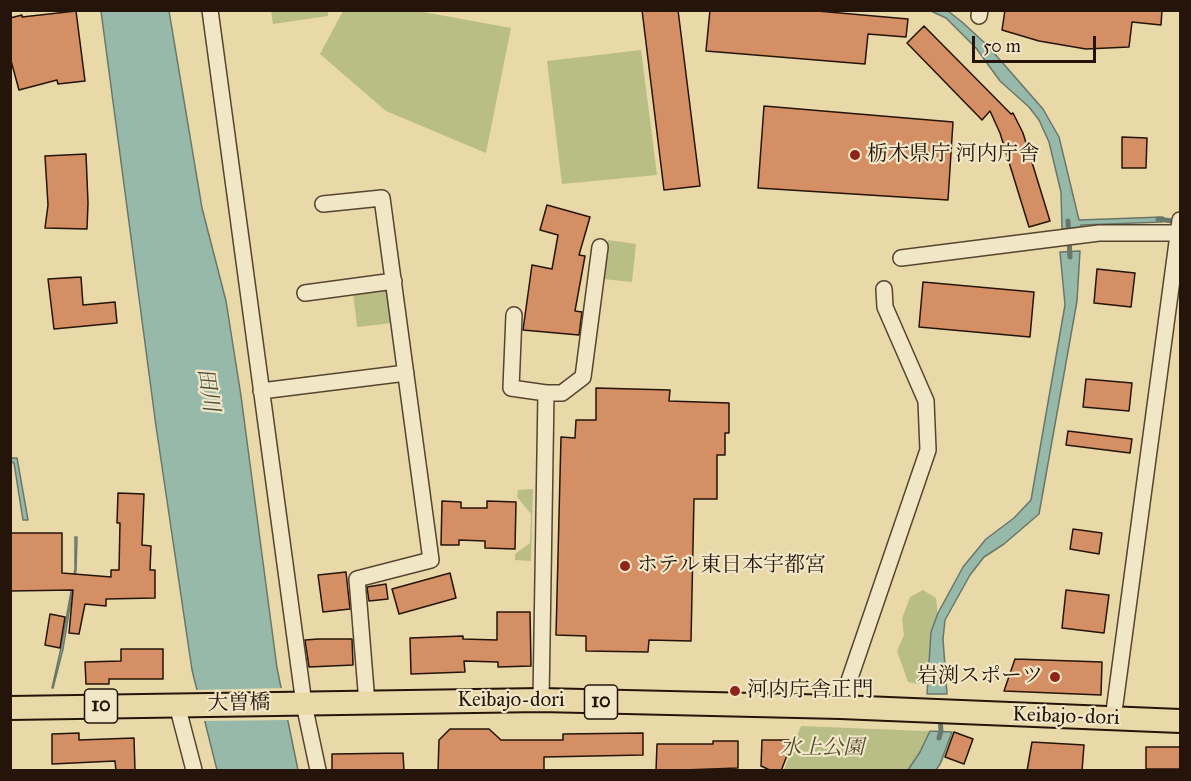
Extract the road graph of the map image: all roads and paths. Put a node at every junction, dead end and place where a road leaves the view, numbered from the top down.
1 (210, 10) edge
2 (322, 204) dead end
3 (1180, 228) edge
4 (600, 247) dead end
5 (901, 258) dead end
6 (394, 281) junction
7 (884, 288) dead end
8 (305, 294) dead end
9 (514, 315) dead end
10 (406, 373) junction
11 (261, 391) junction
12 (546, 393) junction
13 (541, 700) junction
14 (367, 703) junction
15 (295, 704) junction
16 (184, 705) junction
17 (840, 707) junction
18 (10, 708) edge
19 (1113, 719) junction
20 (1180, 721) edge
21 (194, 771) edge
22 (318, 771) edge

1 - 11 street
2 - 6 street
3 - 5 street
3 - 19 street
4 - 12 street
6 - 8 street
6 - 10 street
7 - 17 street
9 - 12 street
10 - 11 street
10 - 14 street
11 - 15 street
12 - 13 street
13 - 14 main road, Keibajo-dori / 10
13 - 17 main road, Keibajo-dori / 10
14 - 15 main road, Keibajo-dori / 10
15 - 16 main road, 大曽橋 / 10
15 - 22 street
16 - 18 main road, 10
16 - 21 street
17 - 19 main road, Keibajo-dori / 10
19 - 20 main road, Keibajo-dori / 10

